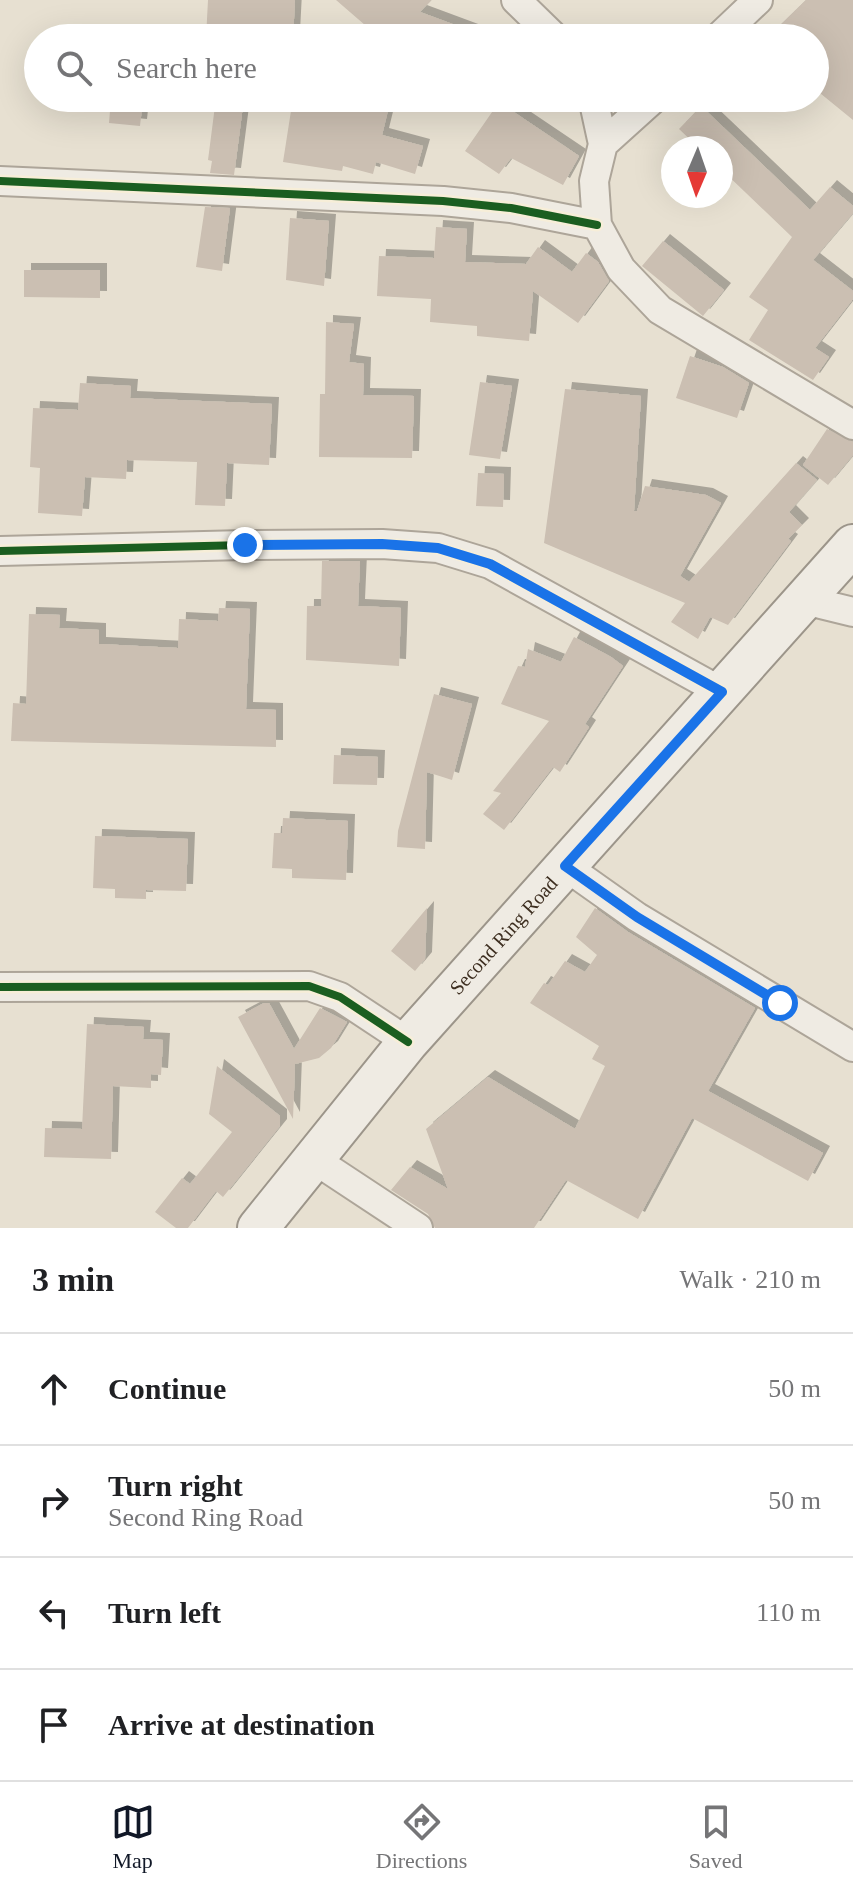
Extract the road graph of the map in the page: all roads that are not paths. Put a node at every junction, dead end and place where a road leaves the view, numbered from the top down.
1 (516, 0) edge
2 (758, 0) edge
3 (541, 24) edge
4 (733, 24) edge
5 (596, 112) edge
6 (638, 112) edge
7 (603, 144) junction
8 (0, 181) edge
9 (597, 225) junction
10 (853, 425) edge
11 (853, 545) edge
12 (0, 551) edge
13 (804, 600) junction
14 (853, 612) edge
15 (722, 692) junction
16 (565, 866) junction
17 (0, 987) edge
18 (408, 1042) junction
19 (853, 1047) edge
20 (315, 1160) junction
21 (258, 1228) edge
22 (418, 1228) edge

1 - 3 street
2 - 4 street
5 - 7 street
6 - 7 street
7 - 9 street
8 - 9 street
9 - 10 street
11 - 13 main road, Second Ring Road
12 - 15 street
13 - 14 street
13 - 15 main road, Second Ring Road
15 - 16 main road, Second Ring Road
16 - 18 main road, Second Ring Road
16 - 19 street
17 - 18 street
18 - 20 main road, Second Ring Road
20 - 21 main road, Second Ring Road
20 - 22 street

